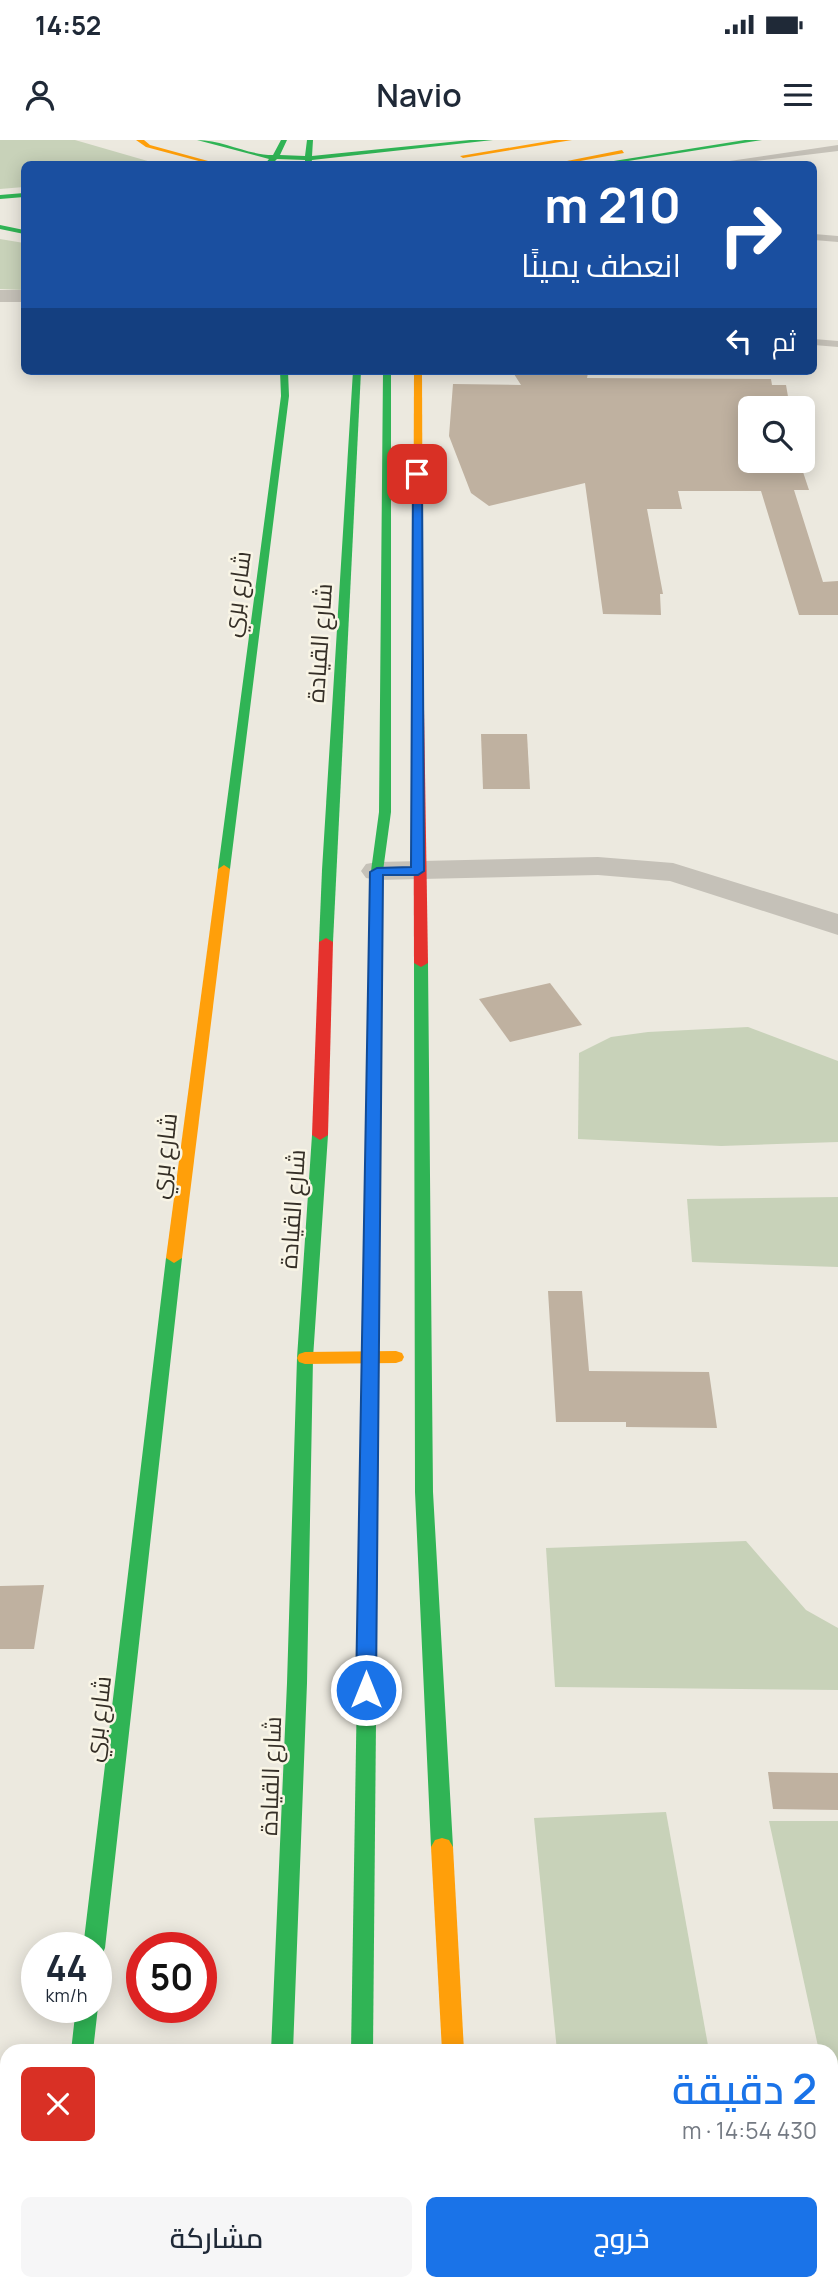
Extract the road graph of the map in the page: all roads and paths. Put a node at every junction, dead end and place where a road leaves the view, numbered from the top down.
1 (139, 140) edge
2 (200, 140) edge
3 (284, 140) edge
4 (310, 140) edge
5 (490, 140) edge
6 (569, 140) edge
7 (697, 140) edge
8 (759, 140) edge
9 (838, 148) edge
10 (507, 149) junction
11 (205, 161) edge
12 (272, 161) edge
13 (309, 161) edge
14 (426, 161) edge
15 (453, 161) edge
16 (573, 161) edge
17 (618, 161) edge
18 (737, 161) edge
19 (21, 195) edge
20 (0, 197) edge
21 (0, 227) edge
22 (21, 231) edge
23 (817, 237) edge
24 (838, 239) edge
25 (0, 296) edge
26 (21, 296) edge
27 (817, 342) edge
28 (838, 344) edge
29 (284, 375) edge
30 (357, 375) edge
31 (387, 375) edge
32 (418, 375) edge
33 (418, 871) junction
34 (377, 872) junction
35 (838, 925) edge
36 (369, 1357) junction
37 (422, 1357) junction
38 (305, 1358) junction
39 (96, 1932) edge
40 (85, 2023) edge
41 (83, 2044) edge
42 (282, 2044) edge
43 (362, 2044) edge
44 (453, 2044) edge

1 - 11 main road
2 - 12 main road
3 - 12 main road
4 - 13 main road
5 - 13 main road
6 - 10 main road
7 - 16 main road
8 - 17 main road
9 - 18 lane
10 - 14 main road
10 - 15 main road
12 - 13 main road
19 - 20 main road
21 - 22 main road
23 - 24 lane
25 - 26 street
27 - 28 lane
29 - 39 main road, شارع بري
30 - 38 main road, شارع القيادة
31 - 34 main road
32 - 33 main road
33 - 34 street
33 - 35 street
33 - 37 main road
34 - 36 main road
36 - 37 main road
36 - 38 main road
36 - 43 main road
37 - 44 main road
38 - 42 main road, شارع القيادة
40 - 41 main road

